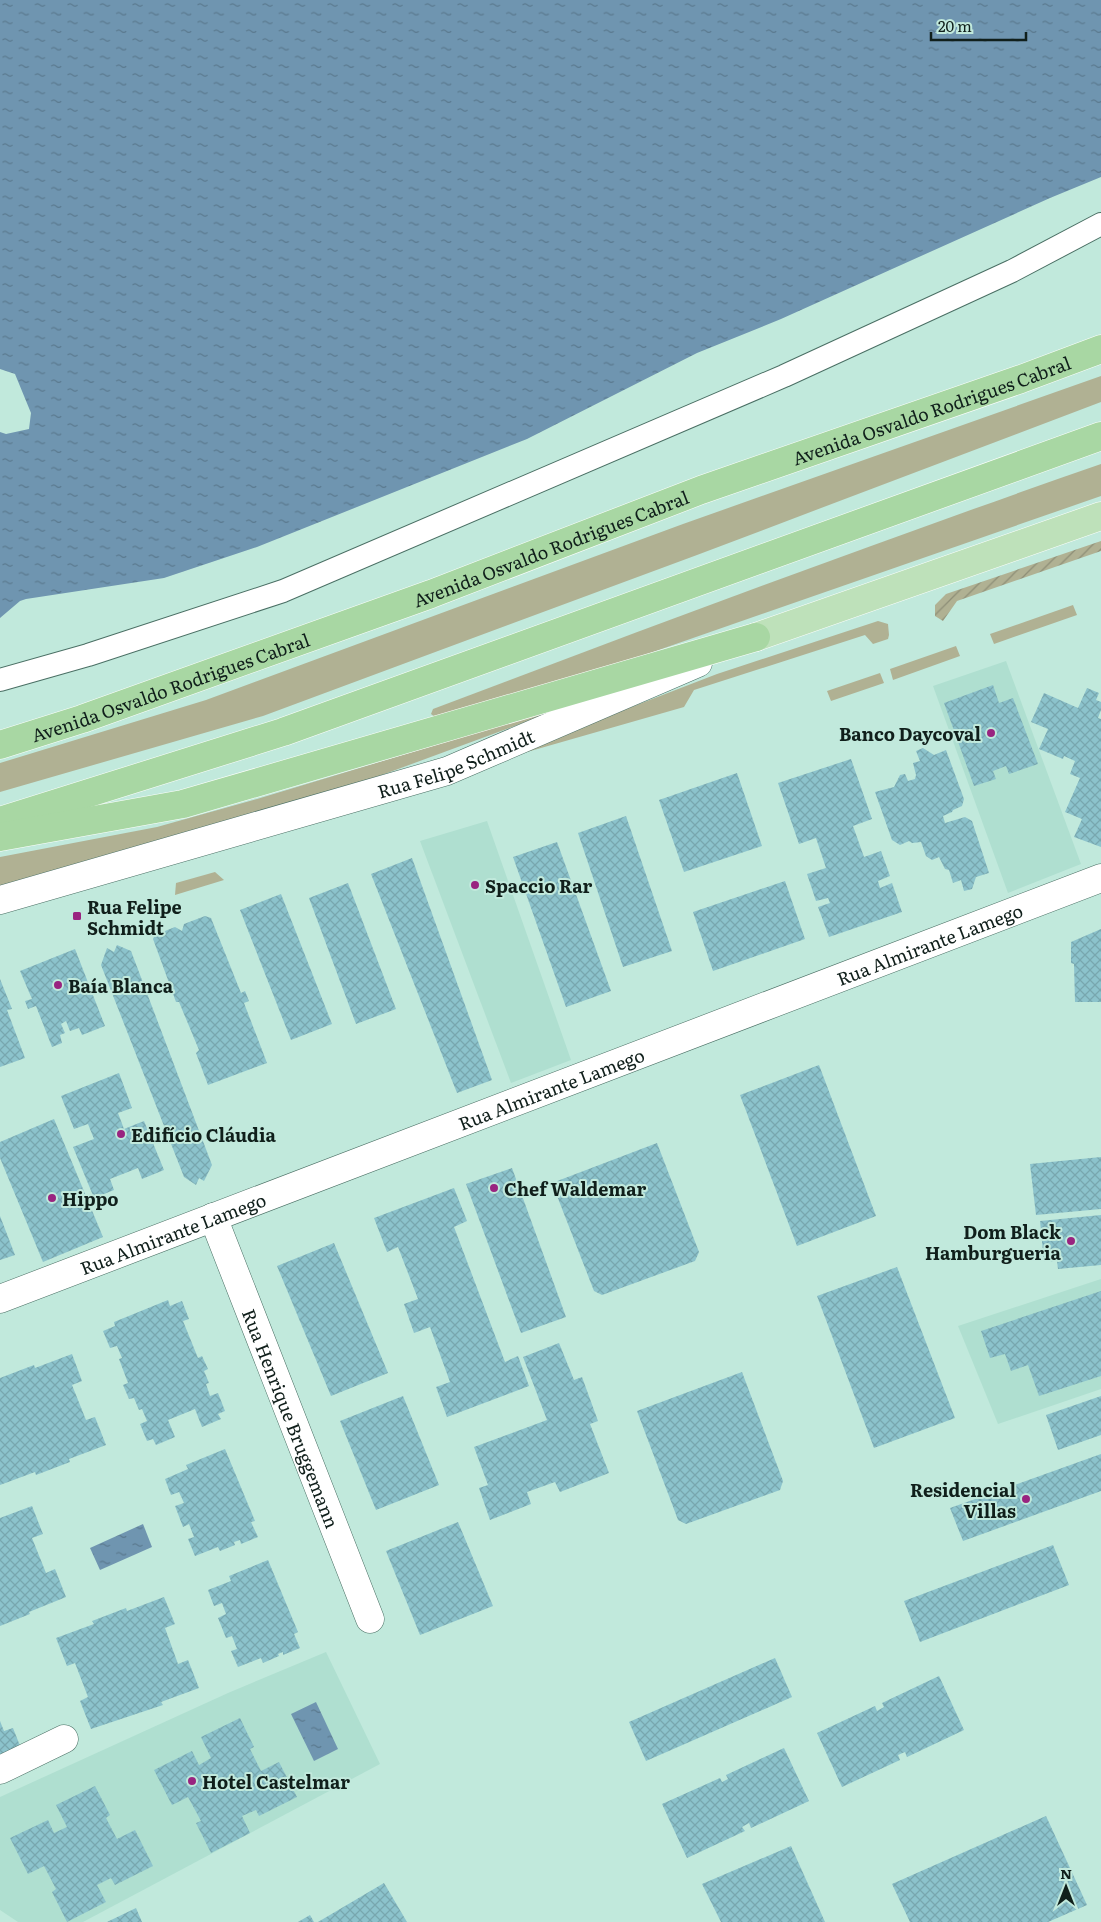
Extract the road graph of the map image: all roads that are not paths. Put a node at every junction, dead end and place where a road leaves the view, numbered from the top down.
1 (1101, 224) edge
2 (1101, 348) edge
3 (1101, 436) edge
4 (1101, 516) edge
5 (756, 637) junction
6 (0, 680) edge
7 (0, 745) edge
8 (0, 821) edge
9 (0, 837) edge
10 (1101, 878) edge
11 (0, 900) edge
12 (213, 1217) junction
13 (0, 1299) edge
14 (370, 1619) dead end
15 (64, 1739) dead end
16 (0, 1770) edge

1 - 6 street
2 - 7 highway, Avenida Osvaldo Rodrigues Cabral
3 - 8 highway
4 - 5 main road
5 - 9 highway
5 - 11 main road, Rua Felipe Schmidt
10 - 12 main road, Rua Almirante Lamego
12 - 13 main road, Rua Almirante Lamego
12 - 14 main road, Rua Henrique Bruggemann
15 - 16 main road

